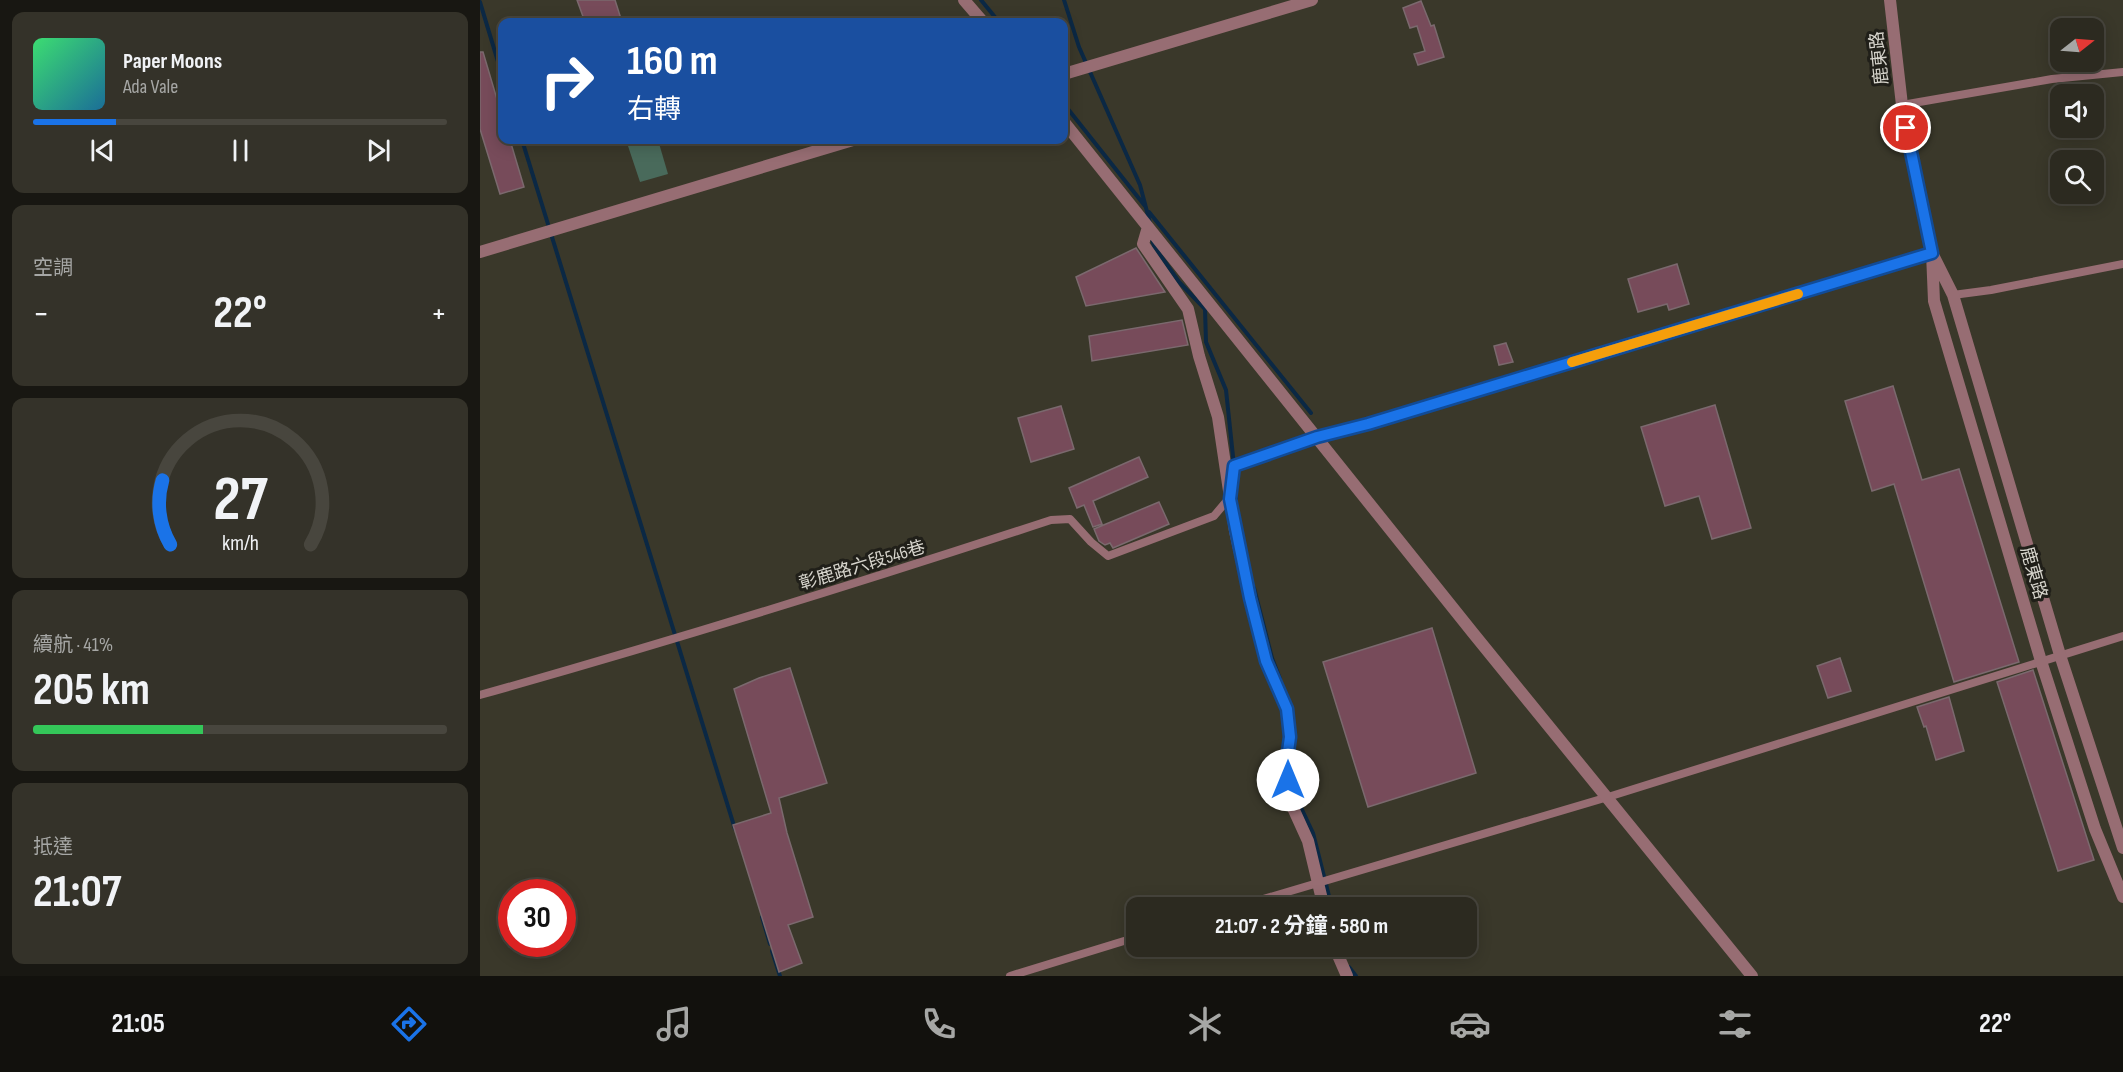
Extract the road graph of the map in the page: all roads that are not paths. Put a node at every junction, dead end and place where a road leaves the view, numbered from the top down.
1 (964, 0) edge
2 (1312, 0) edge
3 (1890, 0) edge
4 (980, 18) edge
5 (2123, 72) edge
6 (1068, 73) edge
7 (1902, 105) junction
8 (1068, 127) edge
9 (840, 144) edge
10 (1148, 227) junction
11 (480, 252) edge
12 (1932, 253) junction
13 (2123, 264) edge
14 (1953, 295) junction
15 (1317, 437) junction
16 (1230, 499) junction
17 (2123, 636) edge
18 (2060, 655) junction
19 (2041, 661) junction
20 (480, 695) edge
21 (1608, 796) junction
22 (2123, 848) edge
23 (1318, 882) junction
24 (1269, 897) edge
25 (1321, 897) edge
26 (2123, 897) edge
27 (1126, 940) edge
28 (1339, 957) edge
29 (1010, 976) edge
30 (1347, 976) edge
31 (1752, 976) edge

1 - 4 street
2 - 6 street
3 - 7 street, 鹿東路
5 - 7 lane
7 - 12 street, 鹿東路
8 - 10 street
9 - 11 street
10 - 15 street
10 - 16 street
12 - 14 street, 鹿東路
12 - 15 lane
12 - 19 street, 鹿東路
13 - 14 lane
14 - 18 street, 鹿東路
15 - 16 lane
15 - 21 street
16 - 20 lane, 彰鹿路六段546巷
16 - 23 street
17 - 18 lane
18 - 19 lane
18 - 22 street, 鹿東路
19 - 21 lane
19 - 26 street, 鹿東路
21 - 23 lane
21 - 31 street
23 - 24 lane
23 - 25 street
27 - 29 lane
28 - 30 street

